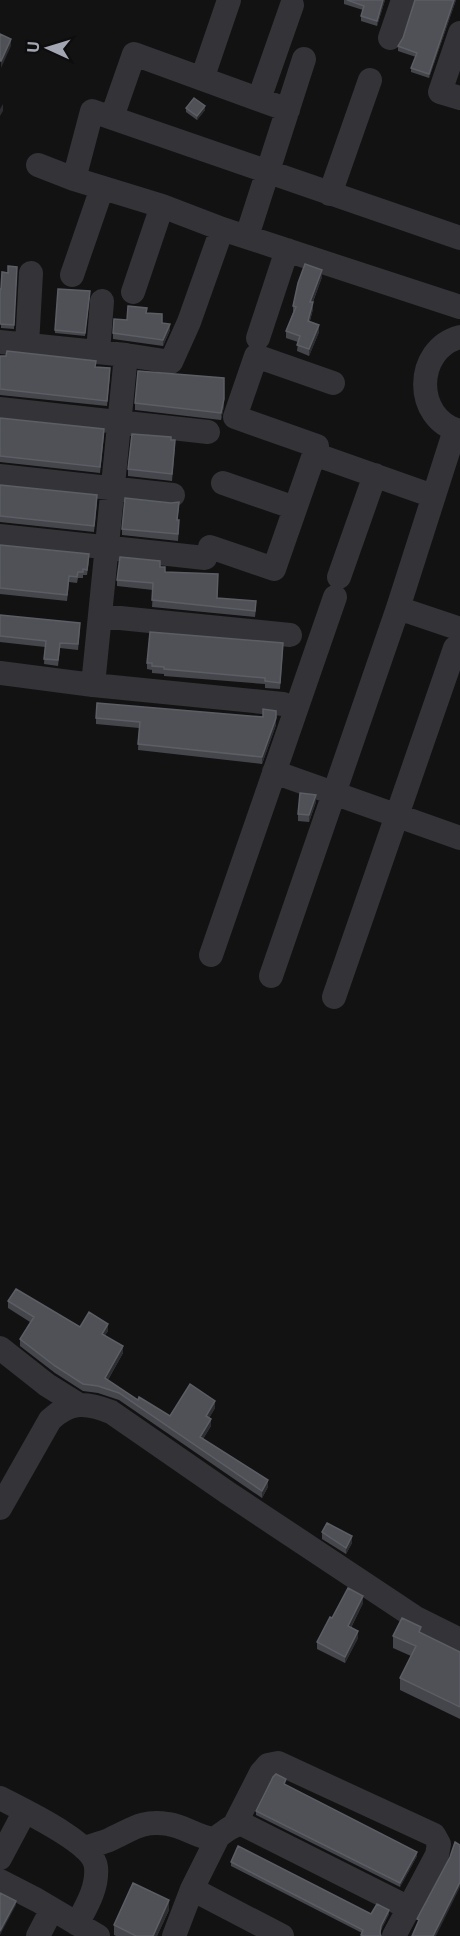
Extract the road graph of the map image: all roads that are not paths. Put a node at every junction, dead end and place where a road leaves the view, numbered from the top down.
1 (229, 0) edge
2 (403, 0) edge
3 (292, 5) dead end
4 (460, 33) edge
5 (390, 38) dead end
6 (304, 59) dead end
7 (202, 79) junction
8 (369, 80) dead end
9 (460, 98) edge
10 (259, 99) junction
11 (288, 110) junction
12 (112, 117) junction
13 (39, 165) dead end
14 (267, 170) junction
15 (74, 179) junction
16 (102, 188) junction
17 (330, 194) junction
18 (162, 206) junction
19 (222, 229) junction
20 (459, 232) edge
21 (247, 236) junction
22 (287, 250) junction
23 (32, 273) dead end
24 (72, 275) dead end
25 (133, 292) dead end
26 (102, 301) dead end
27 (460, 307) edge
28 (460, 337) edge
29 (258, 338) dead end
30 (0, 342) edge
31 (27, 345) junction
32 (98, 352) junction
33 (126, 355) junction
34 (333, 383) dead end
35 (0, 409) edge
36 (119, 423) junction
37 (458, 430) edge
38 (208, 432) dead end
39 (314, 454) junction
40 (375, 475) junction
41 (0, 476) edge
42 (223, 483) dead end
43 (112, 489) junction
44 (173, 495) dead end
45 (434, 496) junction
46 (295, 508) junction
47 (0, 536) edge
48 (106, 548) junction
49 (398, 608) junction
50 (100, 616) junction
51 (290, 635) dead end
52 (458, 638) edge
53 (0, 673) edge
54 (93, 685) junction
55 (283, 704) dead end
56 (274, 772) junction
57 (334, 793) junction
58 (397, 815) junction
59 (460, 838) edge
60 (211, 955) dead end
61 (271, 976) dead end
62 (334, 997) dead end
63 (0, 1348) edge
64 (79, 1405) junction
65 (0, 1508) edge
66 (460, 1640) edge
67 (0, 1798) edge
68 (25, 1811) junction
69 (226, 1831) junction
70 (84, 1848) junction
71 (0, 1858) edge
72 (0, 1881) edge
73 (192, 1889) junction
74 (409, 1908) junction
75 (52, 1909) junction
76 (77, 1924) junction
77 (38, 1936) edge
78 (98, 1936) edge
79 (174, 1936) edge
80 (282, 1936) edge
81 (394, 1936) edge

1 - 7 street
2 - 5 street
3 - 10 street
4 - 9 street
6 - 11 street
7 - 10 street
7 - 12 street
8 - 17 street
10 - 11 street
11 - 14 street
12 - 14 street
12 - 15 street
13 - 15 street
14 - 17 street
14 - 21 street
15 - 16 street
16 - 18 street
16 - 24 street
17 - 20 street
18 - 19 street
18 - 25 street
19 - 21 street
19 - 33 street
21 - 22 street
22 - 27 street
22 - 29 street
23 - 31 street
26 - 32 street
28 - 37 street
30 - 31 street
31 - 32 street
32 - 33 street
33 - 36 street
34 - 39 street
35 - 36 street
36 - 38 street
36 - 43 street
37 - 45 street
39 - 40 street
39 - 46 street
40 - 45 street
40 - 56 street
41 - 43 street
42 - 46 street
43 - 44 street
43 - 48 street
45 - 49 street
46 - 48 street
47 - 48 street
48 - 50 street
49 - 52 street
49 - 57 street
50 - 51 street
50 - 54 street
52 - 58 street
53 - 54 street
54 - 55 street
56 - 57 street
56 - 60 street
57 - 58 street
57 - 61 street
58 - 59 street
58 - 62 street
63 - 64 street
64 - 65 street
64 - 66 street
67 - 68 street
68 - 70 street
68 - 71 street
69 - 70 street
69 - 73 street
69 - 74 street
69 - 74 street
70 - 76 street
72 - 75 street
73 - 79 street
73 - 80 street
74 - 81 street
75 - 76 street
75 - 77 street
76 - 78 street

